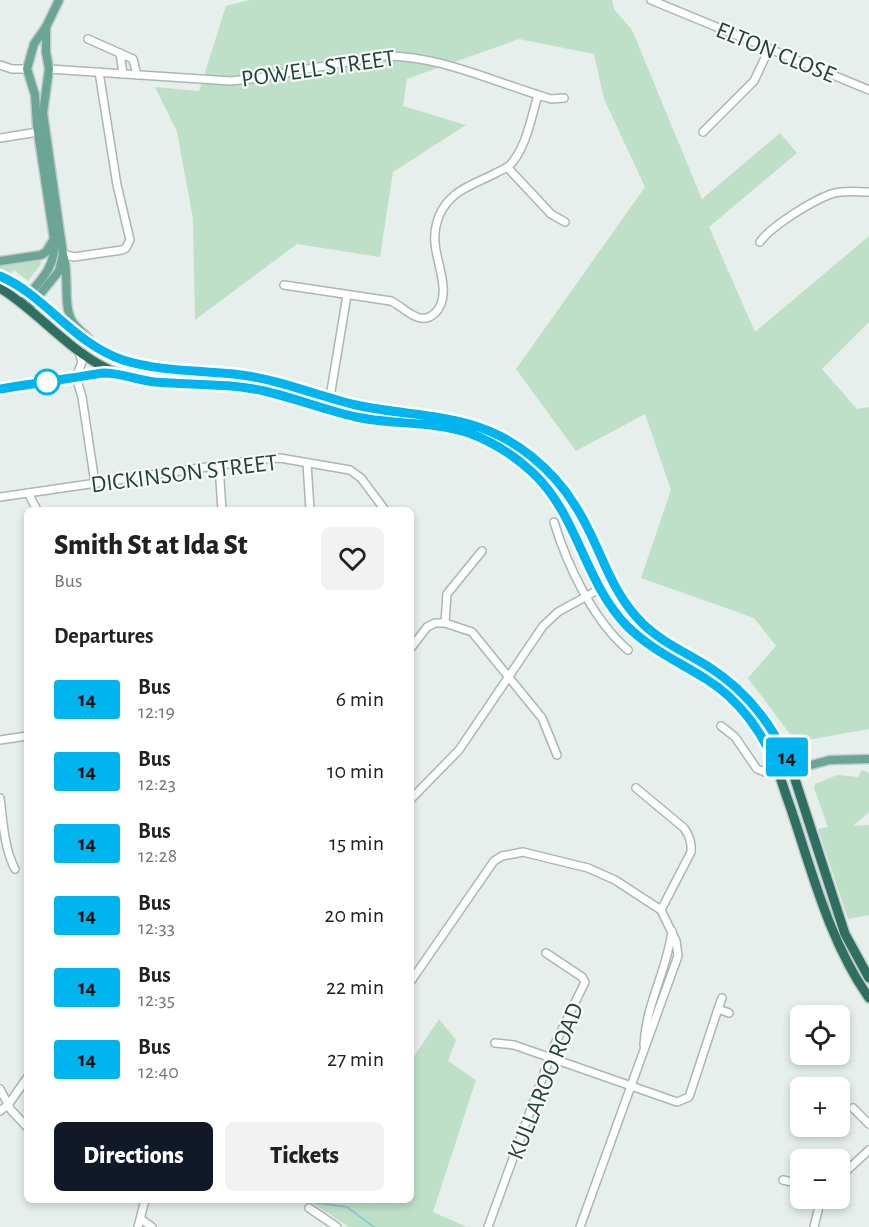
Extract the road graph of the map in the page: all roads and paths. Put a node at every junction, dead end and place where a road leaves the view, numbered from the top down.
1 (59, 0) edge
2 (651, 0) edge
3 (46, 27) junction
4 (88, 39) dead end
5 (769, 49) junction
6 (120, 53) junction
7 (0, 65) edge
8 (28, 68) junction
9 (48, 69) junction
10 (99, 72) junction
11 (123, 74) junction
12 (137, 75) junction
13 (869, 90) edge
14 (538, 95) junction
15 (564, 98) dead end
16 (38, 132) junction
17 (703, 132) dead end
18 (0, 138) edge
19 (507, 167) junction
20 (869, 192) edge
21 (565, 222) dead end
22 (54, 238) junction
23 (760, 242) dead end
24 (63, 255) junction
25 (0, 261) edge
26 (0, 276) edge
27 (284, 285) dead end
28 (0, 288) edge
29 (347, 295) junction
30 (32, 297) junction
31 (24, 306) junction
32 (99, 349) junction
33 (79, 351) junction
34 (118, 374) junction
35 (76, 377) junction
36 (0, 389) edge
37 (330, 397) junction
38 (328, 409) junction
39 (307, 463) junction
40 (219, 466) junction
41 (95, 483) junction
42 (28, 493) junction
43 (0, 497) edge
44 (35, 507) edge
45 (222, 507) edge
46 (310, 507) edge
47 (383, 507) edge
48 (554, 522) dead end
49 (483, 551) dead end
50 (612, 582) junction
51 (600, 589) junction
52 (586, 597) junction
53 (445, 623) junction
54 (414, 644) edge
55 (628, 650) dead end
56 (508, 676) junction
57 (721, 726) dead end
58 (24, 736) edge
59 (0, 740) edge
60 (557, 755) dead end
61 (869, 759) edge
62 (792, 770) junction
63 (778, 771) junction
64 (636, 788) dead end
65 (414, 797) edge
66 (0, 798) edge
67 (15, 869) dead end
68 (661, 910) junction
69 (672, 929) junction
70 (546, 954) dead end
71 (414, 977) edge
72 (869, 978) edge
73 (722, 998) dead end
74 (869, 998) edge
75 (718, 1009) junction
76 (729, 1013) dead end
77 (495, 1043) dead end
78 (644, 1050) junction
79 (550, 1057) junction
80 (24, 1082) edge
81 (631, 1086) junction
82 (0, 1089) edge
83 (8, 1105) junction
84 (853, 1108) dead end
85 (0, 1111) edge
86 (24, 1123) edge
87 (869, 1124) edge
88 (869, 1150) edge
89 (850, 1168) edge
90 (783, 1180) dead end
91 (790, 1182) edge
92 (144, 1203) edge
93 (309, 1208) dead end
94 (819, 1209) edge
95 (139, 1223) edge
96 (152, 1227) edge
97 (337, 1227) edge
98 (488, 1227) edge
99 (580, 1227) edge
100 (814, 1227) edge

1 - 3 main road
2 - 5 street, ELTON CLOSE
3 - 8 main road
3 - 9 main road
4 - 6 street
5 - 13 street, ELTON CLOSE
5 - 17 street
6 - 11 street
6 - 12 street
7 - 8 street
8 - 9 main road
8 - 9 main road
8 - 16 main road
9 - 10 street, POWELL STREET
9 - 24 main road
10 - 11 street, POWELL STREET
10 - 24 street
11 - 12 street, POWELL STREET
12 - 14 street, POWELL STREET
14 - 15 street, POWELL STREET
14 - 19 street
16 - 18 street
16 - 22 main road
19 - 21 street
19 - 29 street
20 - 23 street
22 - 25 main road
22 - 30 main road
24 - 30 main road
24 - 32 main road
26 - 30 highway
27 - 29 street
28 - 31 highway
29 - 37 street
30 - 31 main road
30 - 32 highway
31 - 33 highway
32 - 37 highway
33 - 34 highway
33 - 35 street
34 - 35 street
34 - 38 highway
35 - 36 street
35 - 41 street
37 - 38 street
37 - 50 highway
38 - 51 highway
39 - 40 street, DICKINSON STREET
39 - 46 street
39 - 47 street, DICKINSON STREET
40 - 41 street, DICKINSON STREET
40 - 45 street
41 - 42 street, DICKINSON STREET
42 - 43 street, DICKINSON STREET
42 - 44 street
48 - 52 street
49 - 53 street
50 - 51 street
50 - 62 highway
51 - 52 street
51 - 63 highway
52 - 55 street
52 - 56 street
53 - 54 street
53 - 56 street
56 - 60 street
56 - 65 street
57 - 63 street
58 - 59 street
61 - 62 main road
62 - 63 main road
62 - 72 highway
63 - 74 highway
64 - 68 street
66 - 67 street
68 - 69 street
68 - 71 street
69 - 78 street
69 - 78 street
70 - 79 street, KULLAROO ROAD
73 - 75 street
75 - 76 street
75 - 81 street
77 - 79 street
78 - 81 street
79 - 81 street
79 - 98 street, KULLAROO ROAD
80 - 83 street
81 - 99 street
82 - 83 street
83 - 85 street
83 - 86 street
84 - 87 street
88 - 89 street
90 - 91 street
92 - 95 street
93 - 97 street
94 - 100 street
95 - 96 street

